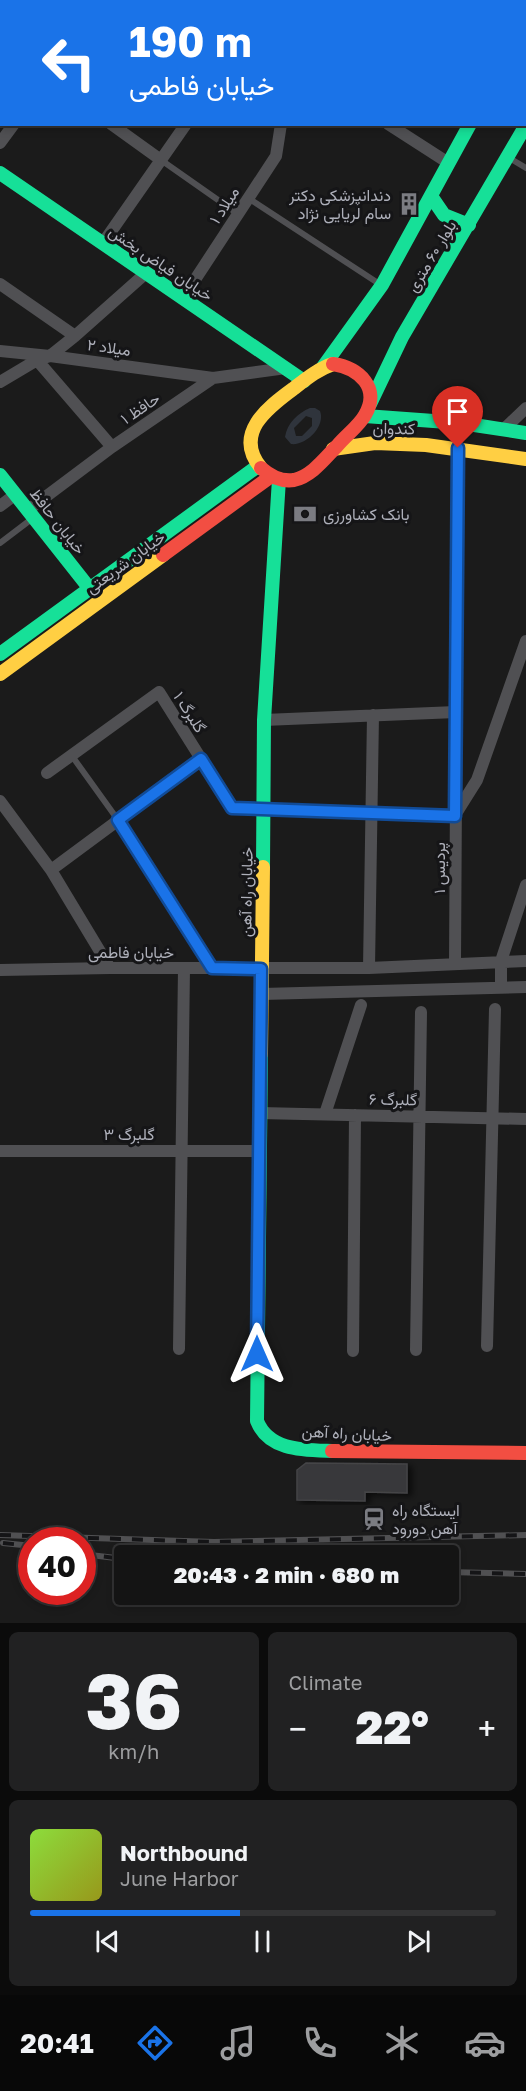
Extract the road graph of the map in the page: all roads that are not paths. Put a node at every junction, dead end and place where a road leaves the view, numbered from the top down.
1 (13, 126) edge
2 (114, 126) edge
3 (185, 126) edge
4 (280, 126) edge
5 (391, 126) edge
6 (469, 126) edge
7 (525, 126) edge
8 (0, 143) edge
9 (509, 157) junction
10 (161, 160) junction
11 (447, 162) junction
12 (526, 168) edge
13 (0, 173) edge
14 (431, 196) junction
15 (248, 198) junction
16 (238, 214) junction
17 (469, 225) junction
18 (102, 243) junction
19 (146, 273) junction
20 (0, 284) edge
21 (382, 285) junction
22 (183, 298) junction
23 (75, 336) junction
24 (0, 351) edge
25 (50, 356) junction
26 (37, 360) junction
27 (323, 367) junction
28 (286, 368) junction
29 (213, 378) junction
30 (304, 381) junction
31 (0, 382) edge
32 (526, 408) edge
33 (367, 411) junction
34 (504, 429) junction
35 (526, 433) edge
36 (112, 447) junction
37 (458, 448) junction
38 (333, 449) junction
39 (526, 459) edge
40 (258, 466) junction
41 (0, 475) edge
42 (274, 478) junction
43 (15, 494) junction
44 (0, 506) edge
45 (31, 514) junction
46 (0, 543) edge
47 (90, 589) junction
48 (526, 641) edge
49 (0, 654) edge
50 (0, 674) edge
51 (456, 712) junction
52 (373, 715) junction
53 (264, 720) junction
54 (72, 755) junction
55 (201, 759) junction
56 (47, 773) dead end
57 (0, 801) edge
58 (263, 808) junction
59 (372, 812) junction
60 (455, 816) junction
61 (118, 820) junction
62 (51, 870) junction
63 (526, 885) edge
64 (501, 961) junction
65 (526, 961) edge
66 (455, 964) junction
67 (110, 968) junction
68 (184, 968) junction
69 (212, 968) junction
70 (369, 968) junction
71 (261, 969) junction
72 (0, 970) edge
73 (501, 987) junction
74 (526, 987) edge
75 (262, 994) junction
76 (361, 1005) dead end
77 (495, 1009) dead end
78 (421, 1012) dead end
79 (260, 1113) junction
80 (325, 1114) junction
81 (356, 1115) junction
82 (419, 1117) junction
83 (492, 1118) junction
84 (526, 1119) edge
85 (0, 1150) edge
86 (181, 1151) junction
87 (258, 1151) junction
88 (487, 1346) dead end
89 (179, 1349) dead end
90 (416, 1350) dead end
91 (353, 1351) dead end
92 (526, 1453) edge

1 - 8 street
2 - 10 street
3 - 10 street
4 - 15 street, میلاد ۱
5 - 11 street
6 - 11 street, بلوار ۶۰ متری
7 - 9 street, بلوار ۶۰ متری
9 - 12 lane
9 - 17 street, بلوار ۶۰ متری
10 - 16 lane
10 - 18 street
11 - 14 street, بلوار ۶۰ متری
13 - 18 street, خیابان فیاض بخش
14 - 17 street
14 - 21 street, بلوار ۶۰ متری
15 - 16 street, میلاد ۱
15 - 21 lane
16 - 22 street, میلاد ۱
17 - 33 street, بلوار ۶۰ متری
18 - 19 street, خیابان فیاض بخش
19 - 22 street, خیابان فیاض بخش
19 - 23 street
20 - 23 street
21 - 27 street, بلوار ۶۰ متری
22 - 28 street, خیابان فیاض بخش
23 - 25 street
24 - 25 street, میلاد ۲
25 - 26 street
25 - 29 street, میلاد ۲
26 - 31 street
26 - 36 street
27 - 30 street, بلوار ۶۰ متری
27 - 33 street
28 - 29 street, حافظ ۱
28 - 30 street, خیابان فیاض بخش
29 - 36 street, حافظ ۱
30 - 40 street, بلوار ۶۰ متری
32 - 34 street
33 - 34 street, کندوان
33 - 38 street, بلوار ۶۰ متری
34 - 35 street, کندوان
36 - 45 street, حافظ ۱
37 - 38 street, کندوان
37 - 39 street, کندوان
37 - 51 street, پردیس ۱
38 - 42 street, بلوار ۶۰ متری
40 - 42 street
40 - 47 street, خیابان شریعتی
41 - 43 street, خیابان حافظ
42 - 50 street, خیابان شریعتی
42 - 53 street, خیابان راه آهن
43 - 44 street
43 - 45 street, خیابان حافظ
45 - 46 lane
45 - 47 street, خیابان حافظ
47 - 49 street, خیابان شریعتی
48 - 60 street
51 - 52 street
51 - 60 street, پردیس ۱
52 - 53 street
52 - 59 street
53 - 58 street, خیابان راه آهن
54 - 55 street, گلبرگ ۱
54 - 56 street, گلبرگ ۱
54 - 61 lane
55 - 58 street, گلبرگ ۱
55 - 61 street
57 - 62 street
58 - 59 street
58 - 71 street, خیابان راه آهن
59 - 60 street
59 - 70 street
60 - 66 street, پردیس ۱
61 - 62 street
61 - 69 lane
62 - 67 street
63 - 64 street
64 - 65 street, خیابان فاطمی
64 - 66 street, خیابان فاطمی
64 - 73 street
66 - 70 street, خیابان فاطمی
67 - 68 street, خیابان فاطمی
67 - 72 street, خیابان فاطمی
68 - 69 street, خیابان فاطمی
68 - 86 street
69 - 71 street, خیابان فاطمی
70 - 71 street, خیابان فاطمی
71 - 75 street, خیابان راه آهن
73 - 74 street
73 - 75 street
75 - 79 street, خیابان راه آهن
76 - 80 street
77 - 83 street
78 - 82 street
79 - 80 street, گلبرگ ۶
79 - 87 street, خیابان راه آهن
80 - 81 street, گلبرگ ۶
81 - 82 street, گلبرگ ۶
81 - 91 street
82 - 83 street, گلبرگ ۶
82 - 90 street
83 - 84 street, گلبرگ ۶
83 - 88 street
85 - 86 street, گلبرگ ۳
86 - 87 street, گلبرگ ۳
86 - 89 street
87 - 92 street, خیابان راه آهن

